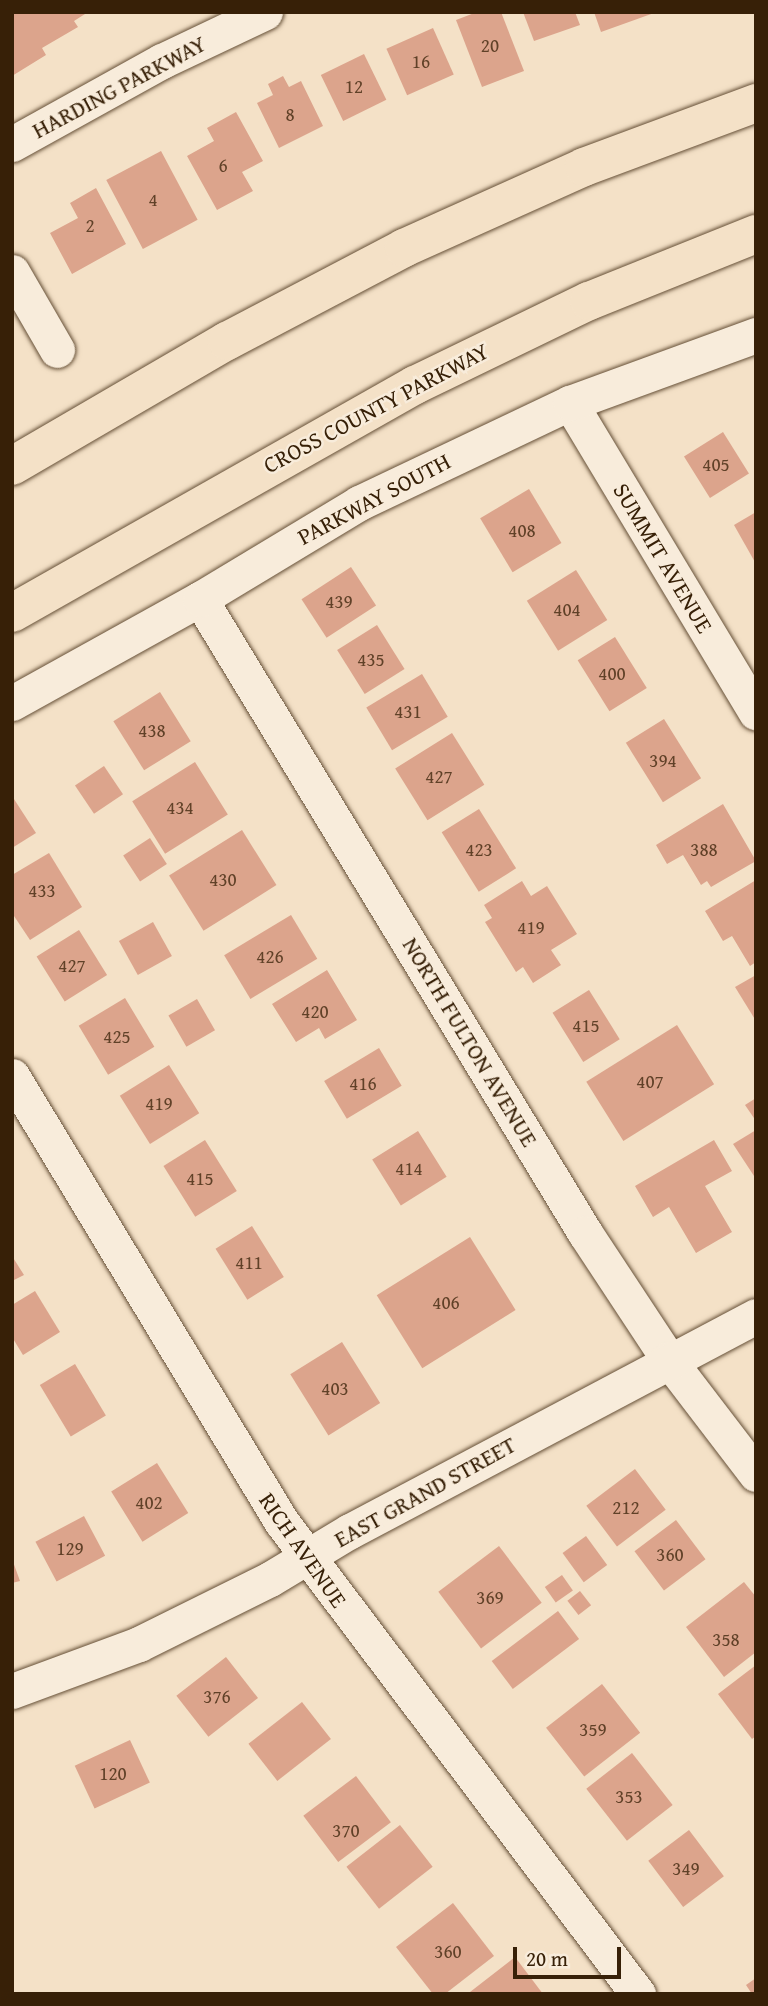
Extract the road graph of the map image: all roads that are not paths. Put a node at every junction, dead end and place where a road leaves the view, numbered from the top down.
1 (265, 12) edge
2 (756, 103) edge
3 (12, 144) edge
4 (756, 234) edge
5 (12, 272) edge
6 (756, 335) edge
7 (57, 350) dead end
8 (570, 403) junction
9 (12, 466) edge
10 (201, 599) junction
11 (12, 613) edge
12 (12, 703) edge
13 (756, 712) edge
14 (12, 1076) edge
15 (756, 1316) edge
16 (668, 1359) junction
17 (756, 1474) edge
18 (306, 1558) junction
19 (12, 1691) edge
20 (638, 1994) edge

1 - 3 street, HARDING PARKWAY
2 - 9 highway
4 - 11 highway, CROSS COUNTY PARKWAY
5 - 7 street
6 - 8 street, PARKWAY SOUTH
8 - 10 street, PARKWAY SOUTH
8 - 13 street, SUMMIT AVENUE
10 - 12 street, PARKWAY SOUTH
10 - 16 street, NORTH FULTON AVENUE
14 - 18 street, RICH AVENUE
15 - 16 street, EAST GRAND STREET
16 - 17 street, NORTH FULTON AVENUE
16 - 18 street, EAST GRAND STREET
18 - 19 street, EAST GRAND STREET
18 - 20 street, RICH AVENUE

